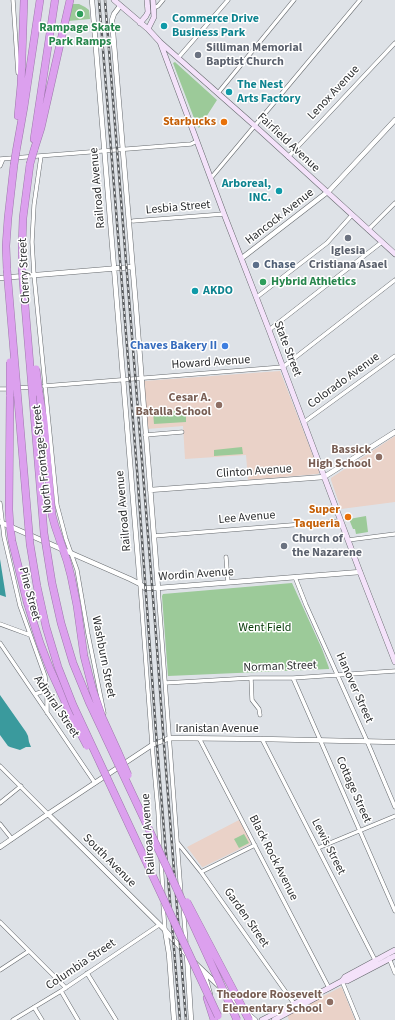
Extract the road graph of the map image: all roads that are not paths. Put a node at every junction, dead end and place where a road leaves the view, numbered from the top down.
1 (13, 0) edge
2 (24, 0) edge
3 (40, 0) edge
4 (55, 0) edge
5 (70, 0) edge
6 (92, 0) edge
7 (114, 0) edge
8 (147, 0) edge
9 (153, 0) edge
10 (163, 0) edge
11 (228, 0) edge
12 (294, 0) edge
13 (360, 0) edge
14 (120, 6) junction
15 (154, 8) junction
16 (140, 23) junction
17 (148, 29) junction
18 (160, 42) junction
19 (395, 43) edge
20 (176, 57) junction
21 (167, 60) junction
22 (18, 73) dead end
23 (218, 93) junction
24 (395, 120) edge
25 (255, 126) junction
26 (197, 141) junction
27 (105, 150) junction
28 (122, 150) junction
29 (33, 151) junction
30 (16, 152) junction
31 (41, 156) junction
32 (288, 157) junction
33 (2, 159) edge
34 (0, 166) edge
35 (211, 178) junction
36 (327, 192) junction
37 (395, 203) edge
38 (224, 214) junction
39 (352, 215) junction
40 (133, 222) dead end
41 (368, 230) junction
42 (382, 242) junction
43 (395, 254) edge
44 (242, 258) junction
45 (132, 267) junction
46 (114, 268) junction
47 (34, 275) junction
48 (0, 278) edge
49 (395, 280) edge
50 (257, 297) junction
51 (269, 330) junction
52 (12, 334) junction
53 (395, 356) edge
54 (30, 363) junction
55 (283, 366) junction
56 (141, 378) junction
57 (123, 380) junction
58 (45, 386) junction
59 (0, 389) edge
60 (304, 422) junction
61 (182, 432) dead end
62 (395, 432) edge
63 (145, 435) junction
64 (324, 477) junction
65 (150, 490) junction
66 (0, 503) edge
67 (341, 521) junction
68 (1, 523) edge
69 (10, 526) junction
70 (395, 534) edge
71 (154, 536) junction
72 (348, 540) junction
73 (67, 551) junction
74 (226, 557) dead end
75 (360, 572) junction
76 (294, 577) junction
77 (228, 582) junction
78 (140, 584) junction
79 (158, 588) junction
80 (0, 624) edge
81 (30, 635) junction
82 (0, 643) edge
83 (395, 662) edge
84 (395, 671) edge
85 (337, 674) junction
86 (251, 678) junction
87 (293, 678) junction
88 (165, 683) junction
89 (46, 687) junction
90 (35, 694) junction
91 (47, 713) junction
92 (260, 715) dead end
93 (170, 738) junction
94 (199, 738) junction
95 (262, 739) junction
96 (320, 741) junction
97 (367, 742) junction
98 (395, 742) edge
99 (152, 745) junction
100 (124, 763) junction
101 (0, 766) edge
102 (95, 783) junction
103 (21, 786) junction
104 (0, 803) edge
105 (395, 807) edge
106 (48, 814) junction
107 (395, 816) edge
108 (125, 817) junction
109 (0, 824) edge
110 (360, 831) junction
111 (150, 833) junction
112 (12, 839) junction
113 (177, 841) junction
114 (254, 845) junction
115 (0, 847) edge
116 (318, 848) junction
117 (169, 872) junction
118 (201, 872) junction
119 (395, 911) edge
120 (0, 922) edge
121 (159, 925) junction
122 (165, 930) junction
123 (395, 950) edge
124 (29, 951) junction
125 (187, 955) junction
126 (388, 956) junction
127 (395, 956) edge
128 (376, 962) junction
129 (0, 970) edge
130 (395, 973) edge
131 (87, 974) junction
132 (202, 974) junction
133 (342, 981) junction
134 (66, 988) junction
135 (329, 988) junction
136 (61, 991) junction
137 (296, 1006) junction
138 (34, 1007) junction
139 (218, 1019) edge
140 (13, 1020) edge
141 (42, 1020) edge
142 (78, 1020) edge
143 (116, 1020) edge
144 (174, 1020) edge
145 (191, 1020) edge
146 (238, 1020) edge
147 (249, 1020) edge
148 (255, 1020) edge
149 (262, 1020) edge
150 (274, 1020) edge
151 (358, 1020) edge

1 - 22 street
2 - 30 highway
3 - 30 highway
4 - 29 highway
5 - 29 highway
6 - 27 street, Railroad Avenue
7 - 14 main road, Fairfield Avenue
8 - 16 main road
9 - 15 main road
10 - 15 street
11 - 20 street
12 - 23 street
13 - 25 street
14 - 16 main road, Fairfield Avenue
14 - 28 street
15 - 17 main road
16 - 17 main road, Fairfield Avenue
17 - 18 main road, Fairfield Avenue
18 - 20 main road, Fairfield Avenue
18 - 21 main road, State Street
19 - 32 street, Lenox Avenue
20 - 21 main road
20 - 23 main road, Fairfield Avenue
21 - 26 main road, State Street
23 - 25 main road, Fairfield Avenue
24 - 36 street, Hancock Avenue
25 - 32 main road, Fairfield Avenue
25 - 35 street
26 - 28 street
26 - 35 main road, State Street
27 - 28 street
27 - 31 street
27 - 46 street, Railroad Avenue
28 - 45 street
29 - 54 highway, bridge
30 - 52 highway, bridge
31 - 33 street
31 - 47 street, Cherry Street
32 - 36 main road, Fairfield Avenue
33 - 34 street
35 - 38 main road, State Street
36 - 39 main road, Fairfield Avenue
36 - 44 street, Hancock Avenue
37 - 41 street
38 - 40 street, Lesbia Street
38 - 44 main road, State Street
39 - 41 main road, Fairfield Avenue
39 - 50 street
41 - 42 main road, Fairfield Avenue
42 - 43 main road, Fairfield Avenue
42 - 51 street
44 - 50 main road, State Street
45 - 46 street
45 - 56 street
46 - 47 street
46 - 57 street, Railroad Avenue
47 - 48 street
47 - 58 street, Cherry Street
49 - 55 street
50 - 51 main road, State Street
51 - 55 main road, State Street
52 - 69 highway, bridge
52 - 108 highway, bridge
53 - 60 street, Colorado Avenue
54 - 73 highway, bridge
54 - 111 highway, bridge
55 - 56 street, Howard Avenue
55 - 60 main road, State Street
56 - 57 street, Howard Avenue
56 - 63 street
57 - 58 street, Howard Avenue
57 - 78 street, Railroad Avenue
58 - 59 street, Howard Avenue
58 - 73 street, North Frontage Street
60 - 64 main road, State Street
61 - 63 street
62 - 64 street, Clinton Avenue
63 - 65 street
64 - 65 street, Clinton Avenue
64 - 67 main road, State Street
65 - 71 street
66 - 68 street, Pine Street
67 - 71 street, Lee Avenue
67 - 72 main road, State Street
68 - 69 street, Wordin Avenue
68 - 81 street, Pine Street
69 - 73 street, Wordin Avenue
69 - 108 highway, bridge
70 - 72 street
71 - 79 street
72 - 75 main road, State Street
73 - 78 street, Wordin Avenue
73 - 100 street, Washburn Street
73 - 111 highway, bridge
74 - 77 street
75 - 76 street, Wordin Avenue
75 - 83 main road, State Street
76 - 77 street, Wordin Avenue
76 - 85 street, Hanover Street
77 - 79 street, Wordin Avenue
78 - 79 street, Wordin Avenue
78 - 99 street, Railroad Avenue
79 - 88 street
80 - 81 street
81 - 89 street, Pine Street
82 - 90 street, Admiral Street
84 - 85 street, Norman Street
85 - 87 street, Norman Street
85 - 97 street, Hanover Street
86 - 87 street, Norman Street
86 - 88 street, Norman Street
86 - 92 street
87 - 96 street, Cottage Street
88 - 93 street
89 - 90 street
89 - 91 street, Pine Street
90 - 91 street, Admiral Street
91 - 102 street, Admiral Street
93 - 94 street, Iranistan Avenue
93 - 99 street, Iranistan Avenue
93 - 113 street
94 - 95 street, Iranistan Avenue
94 - 114 street, Black Rock Avenue
95 - 96 street, Iranistan Avenue
95 - 116 street, Lewis Street
96 - 97 street, Iranistan Avenue
96 - 110 street, Cottage Street
97 - 98 street, Iranistan Avenue
97 - 105 street, Hanover Street
99 - 100 street, Iranistan Avenue
99 - 122 street, Railroad Avenue
100 - 102 street, Iranistan Avenue
101 - 103 street, South Avenue
102 - 106 street, Iranistan Avenue
103 - 104 street
103 - 106 street, South Avenue
106 - 112 street, Iranistan Avenue
106 - 121 street, South Avenue
107 - 110 street
108 - 132 highway, bridge
109 - 112 street
110 - 116 street
110 - 119 street, Cottage Street
111 - 117 highway, bridge
112 - 115 street, Iranistan Avenue
113 - 118 street, Garden Street
113 - 125 street
114 - 118 street
114 - 135 street, Black Rock Avenue
116 - 128 street, Lewis Street
117 - 146 highway, bridge
117 - 147 highway, bridge
118 - 137 street, Garden Street
120 - 124 street
121 - 122 street, South Avenue
121 - 131 street, Columbia Street
122 - 125 street, South Avenue
122 - 144 street, Railroad Avenue
123 - 126 main road
124 - 129 street
124 - 134 street
125 - 132 street, South Avenue
125 - 145 street
126 - 127 main road
126 - 128 main road
126 - 130 street
128 - 133 main road
131 - 134 street, Columbia Street
131 - 143 street
132 - 139 highway, bridge
132 - 148 street, South Avenue
133 - 135 main road
133 - 151 street
134 - 136 street, Columbia Street
135 - 137 main road
136 - 138 street, Columbia Street
136 - 142 street
137 - 149 main road
137 - 150 main road
138 - 140 street, Columbia Street
138 - 141 street

